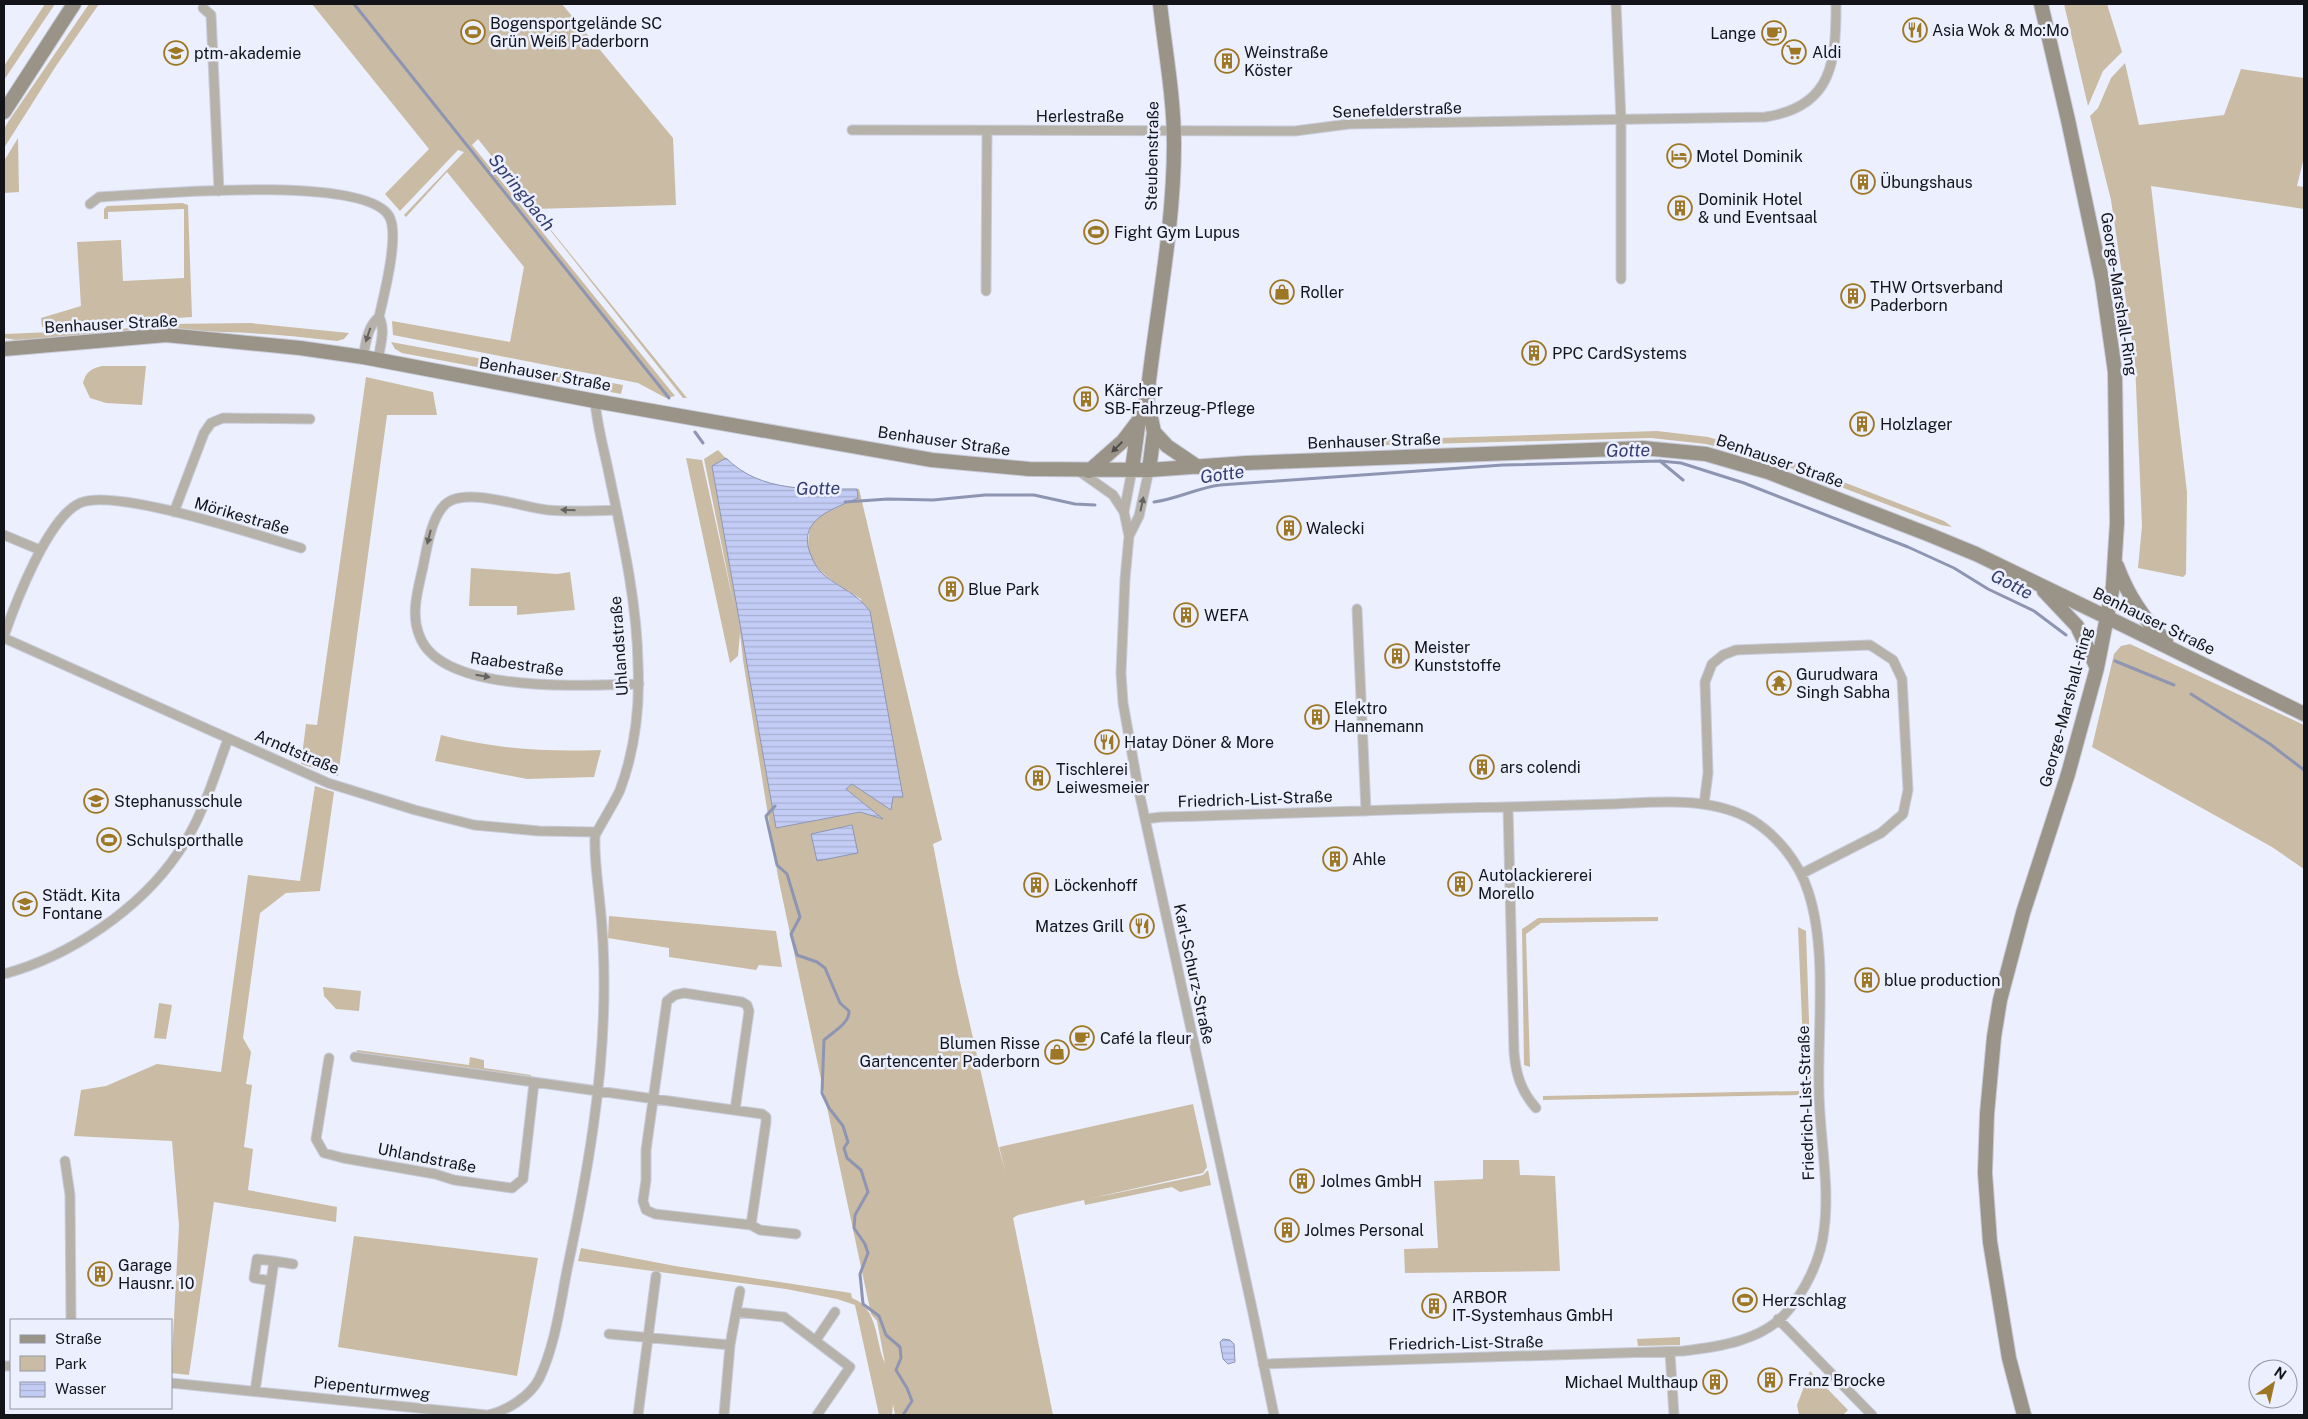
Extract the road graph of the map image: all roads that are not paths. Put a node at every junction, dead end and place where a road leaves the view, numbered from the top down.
1 (74, 4) edge
2 (1160, 4) edge
3 (1616, 4) edge
4 (1836, 4) edge
5 (2041, 4) edge
6 (203, 8) dead end
7 (4, 112) edge
8 (1622, 120) junction
9 (852, 130) dead end
10 (1173, 131) junction
11 (987, 132) junction
12 (220, 191) junction
13 (90, 204) dead end
14 (1621, 279) dead end
15 (986, 291) dead end
16 (379, 317) junction
17 (4, 349) edge
18 (363, 357) junction
19 (378, 360) junction
20 (1147, 398) junction
21 (595, 401) junction
22 (310, 418) dead end
23 (1139, 419) junction
24 (1154, 432) junction
25 (1198, 467) junction
26 (1132, 470) junction
27 (1149, 470) junction
28 (1084, 471) junction
29 (616, 510) junction
30 (174, 512) junction
31 (1124, 512) junction
32 (4, 535) edge
33 (1129, 536) junction
34 (302, 548) dead end
35 (40, 550) junction
36 (2116, 564) junction
37 (2036, 583) junction
38 (1357, 609) dead end
39 (2108, 617) junction
40 (4, 637) edge
41 (2176, 650) junction
42 (2097, 668) junction
43 (639, 684) junction
44 (2304, 714) edge
45 (228, 739) junction
46 (1704, 804) junction
47 (1508, 807) junction
48 (1366, 811) junction
49 (1145, 819) junction
50 (595, 832) junction
51 (1801, 874) junction
52 (4, 974) edge
53 (355, 1057) dead end
54 (329, 1058) dead end
55 (534, 1083) junction
56 (598, 1093) junction
57 (654, 1098) junction
58 (1536, 1108) dead end
59 (735, 1110) junction
60 (65, 1161) dead end
61 (751, 1225) junction
62 (796, 1234) dead end
63 (274, 1261) junction
64 (293, 1264) dead end
65 (656, 1276) dead end
66 (271, 1281) junction
67 (740, 1291) dead end
68 (736, 1312) junction
69 (835, 1312) dead end
70 (71, 1319) edge
71 (1778, 1319) junction
72 (609, 1334) dead end
73 (648, 1338) junction
74 (816, 1340) junction
75 (730, 1345) junction
76 (1670, 1352) junction
77 (1263, 1364) junction
78 (172, 1383) edge
79 (255, 1391) junction
80 (507, 1413) edge
81 (488, 1415) edge
82 (638, 1415) edge
83 (724, 1415) edge
84 (818, 1415) edge
85 (1274, 1415) edge
86 (1674, 1415) edge
87 (1872, 1415) edge
88 (2024, 1415) edge

1 - 7 main road
2 - 10 main road, Steubenstraße
3 - 8 street
4 - 8 street, Senefelderstraße
5 - 36 main road, George-Marshall-Ring
6 - 12 street
8 - 10 street, Senefelderstraße
8 - 14 street
9 - 11 street, Herlestraße
10 - 11 street, Herlestraße
10 - 20 main road, Steubenstraße
11 - 15 street
12 - 13 street
12 - 16 street
16 -> 18 street
16 - 19 street
17 - 18 main road, Benhauser Straße
18 - 19 main road, Benhauser Straße
19 - 21 main road, Benhauser Straße
20 - 23 main road, Steubenstraße
20 - 24 main road, Steubenstraße
21 - 28 main road, Benhauser Straße
21 - 29 street, Uhlandstraße
22 - 30 street, Mörikestraße
23 - 26 main road, Steubenstraße
23 -> 28 main road
24 - 25 main road
24 - 27 main road, Steubenstraße
25 - 27 main road, Benhauser Straße
25 - 37 main road, Benhauser Straße
26 - 27 main road, Benhauser Straße
26 - 28 main road, Benhauser Straße
26 - 31 street, Karl-Schurz-Straße
33 -> 27 street, Karl-Schurz-Straße
28 - 31 street
29 - 43 street, Uhlandstraße
29 -> 43 street, Raabestraße
30 - 34 street, Mörikestraße
30 - 35 street, Mörikestraße
31 - 33 street, Karl-Schurz-Straße
32 - 35 street
33 - 49 street, Karl-Schurz-Straße
35 - 40 street, Mörikestraße
36 - 39 main road, George-Marshall-Ring
36 - 41 main road
37 - 39 main road, Benhauser Straße
37 - 42 main road
38 - 48 street
39 - 41 main road, Benhauser Straße
39 - 42 main road, George-Marshall-Ring
40 - 45 street, Arndtstraße
41 - 44 main road, Benhauser Straße
42 - 88 main road, George-Marshall-Ring
43 - 50 street, Uhlandstraße
45 - 50 street, Arndtstraße
45 - 52 street
46 - 47 street, Friedrich-List-Straße
46 - 51 street, Friedrich-List-Straße
46 - 51 street
47 - 48 street, Friedrich-List-Straße
47 - 58 street
48 - 49 street, Friedrich-List-Straße
49 - 77 street, Karl-Schurz-Straße
50 - 56 street
51 - 71 street, Friedrich-List-Straße
53 - 55 street
54 - 55 street, Uhlandstraße
55 - 56 street
56 - 57 street
56 - 80 street
57 - 59 street
57 - 59 street
57 - 61 street
59 - 61 street
60 - 70 street
61 - 62 street
63 - 64 street
63 - 66 street
63 - 66 street
65 - 73 street
66 - 79 street
67 - 68 street
68 - 74 street
68 - 75 street
69 - 74 street
71 - 76 street, Friedrich-List-Straße
71 - 87 street
72 - 73 street
73 - 75 street
73 - 82 street
74 - 84 street
75 - 83 street
76 - 77 street, Friedrich-List-Straße
76 - 86 street
77 - 85 street, Karl-Schurz-Straße
78 - 79 street, Piepenturmweg
79 - 81 street, Piepenturmweg
80 - 81 street, Piepenturmweg

